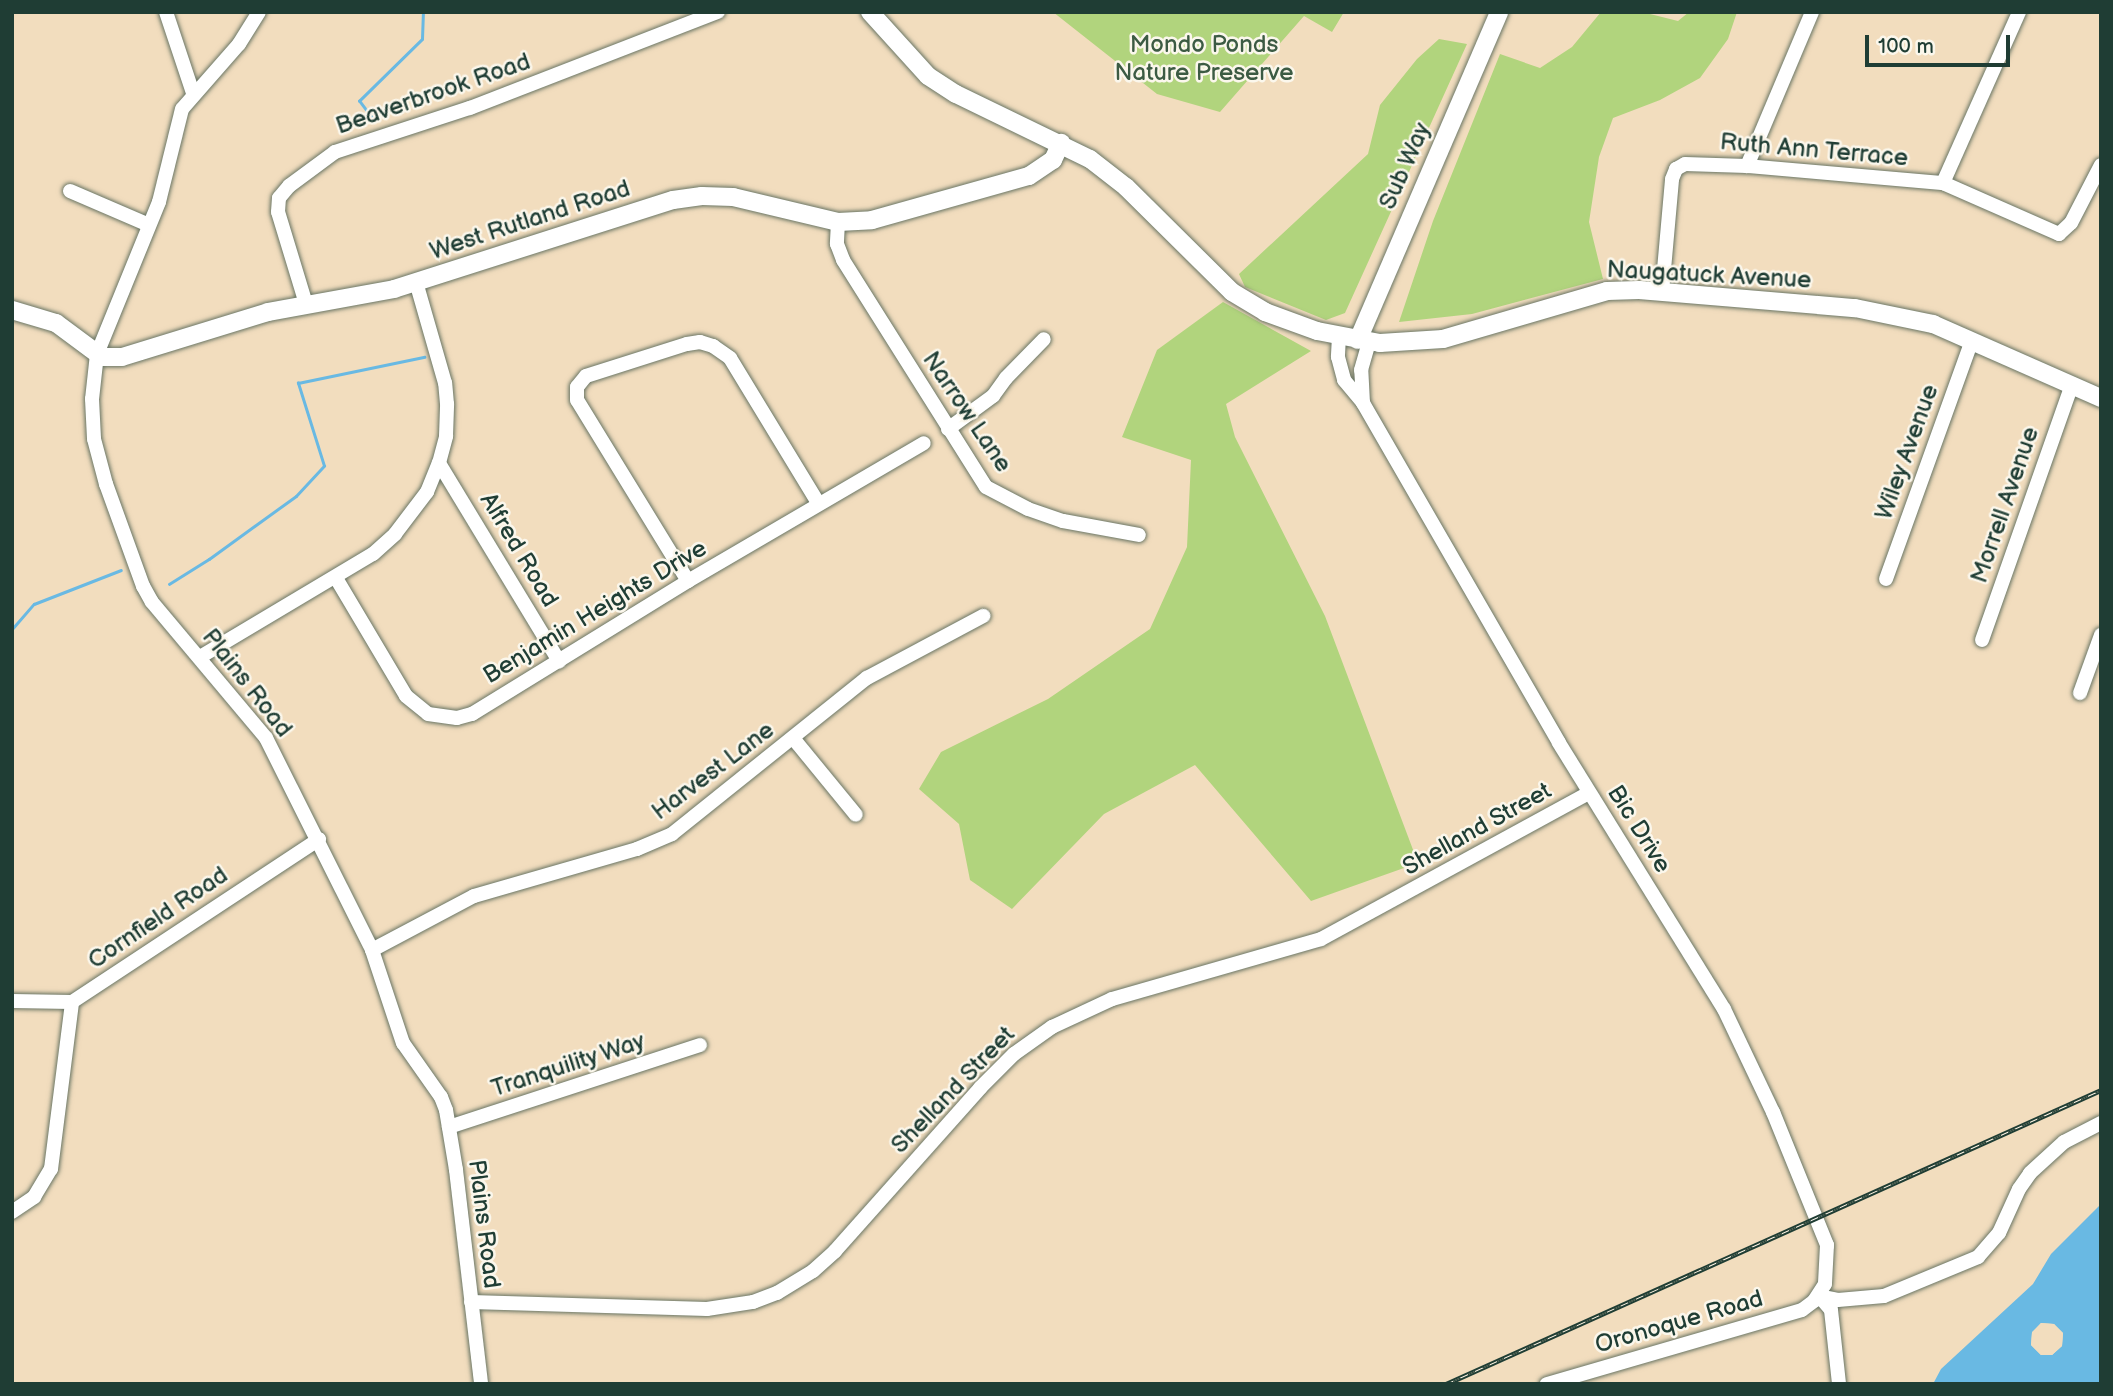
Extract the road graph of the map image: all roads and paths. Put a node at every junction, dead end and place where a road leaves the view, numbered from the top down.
1 (166, 12) edge
2 (259, 12) edge
3 (718, 12) edge
4 (870, 12) edge
5 (1499, 12) edge
6 (1812, 12) edge
7 (2019, 12) edge
8 (193, 93) junction
9 (1061, 143) junction
10 (2101, 165) edge
11 (1747, 166) junction
12 (1943, 183) junction
13 (70, 191) dead end
14 (838, 222) junction
15 (149, 225) junction
16 (416, 282) junction
17 (1662, 292) junction
18 (306, 304) junction
19 (12, 310) edge
20 (1339, 336) junction
21 (1044, 338) dead end
22 (1972, 340) junction
23 (1363, 341) junction
24 (97, 354) junction
25 (2071, 385) junction
26 (2101, 398) edge
27 (1363, 403) junction
28 (947, 429) junction
29 (924, 443) dead end
30 (439, 463) junction
31 (818, 503) junction
32 (1139, 535) dead end
33 (336, 578) junction
34 (1886, 579) dead end
35 (688, 581) junction
36 (983, 616) dead end
37 (2101, 635) edge
38 (1982, 640) dead end
39 (200, 657) junction
40 (559, 661) junction
41 (2080, 693) dead end
42 (793, 738) junction
43 (1589, 793) junction
44 (856, 815) dead end
45 (319, 839) junction
46 (372, 950) junction
47 (12, 1001) edge
48 (72, 1002) junction
49 (701, 1045) dead end
50 (2101, 1123) edge
51 (449, 1127) junction
52 (12, 1213) edge
53 (1819, 1296) junction
54 (471, 1302) junction
55 (477, 1382) edge
56 (1547, 1384) edge
57 (1839, 1384) edge

1 - 8 street
2 - 8 street, Plains Road
3 - 18 street, Beaverbrook Road
4 - 9 main road, Naugatuck Avenue
5 - 23 main road, Sub Way
6 - 11 street
7 - 12 street
8 - 15 street, Plains Road
9 - 14 main road, West Rutland Road
9 - 20 main road, Naugatuck Avenue
10 - 12 street, Ruth Ann Terrace
11 - 12 street, Ruth Ann Terrace
11 - 17 street, Ruth Ann Terrace
13 - 15 street
14 - 16 main road, West Rutland Road
14 - 28 street, Narrow Lane
15 - 24 street, Plains Road
16 - 18 main road, West Rutland Road
16 - 30 street
17 - 22 main road, Naugatuck Avenue
17 - 23 main road, Naugatuck Avenue
18 - 24 main road, West Rutland Road
19 - 24 main road
20 - 23 main road, Naugatuck Avenue
20 - 27 street, Bic Drive
21 - 28 street
22 - 25 main road, Naugatuck Avenue
22 - 34 street, Wiley Avenue
23 - 27 street, Bic Drive
24 - 39 street, Plains Road
25 - 26 main road, Naugatuck Avenue
25 - 38 street, Morrell Avenue
27 - 43 street, Bic Drive
28 - 32 street, Narrow Lane
29 - 31 street, Benjamin Heights Drive
30 - 33 street
30 - 40 street, Alfred Road
31 - 35 street, Benjamin Heights Drive
31 - 35 street
33 - 39 street
33 - 40 street, Benjamin Heights Drive
35 - 40 street, Benjamin Heights Drive
36 - 42 street, Harvest Lane
37 - 41 street
39 - 45 street, Plains Road
42 - 44 street
42 - 46 street, Harvest Lane
43 - 53 street, Bic Drive
43 - 54 street, Shelland Street
45 - 46 street, Plains Road
45 - 48 street, Cornfield Road
46 - 51 street, Plains Road
47 - 48 street
48 - 52 street
49 - 51 street, Tranquility Way
50 - 53 street
51 - 54 street, Plains Road
53 - 56 street, Oronoque Road
53 - 57 street
54 - 55 street, Plains Road

